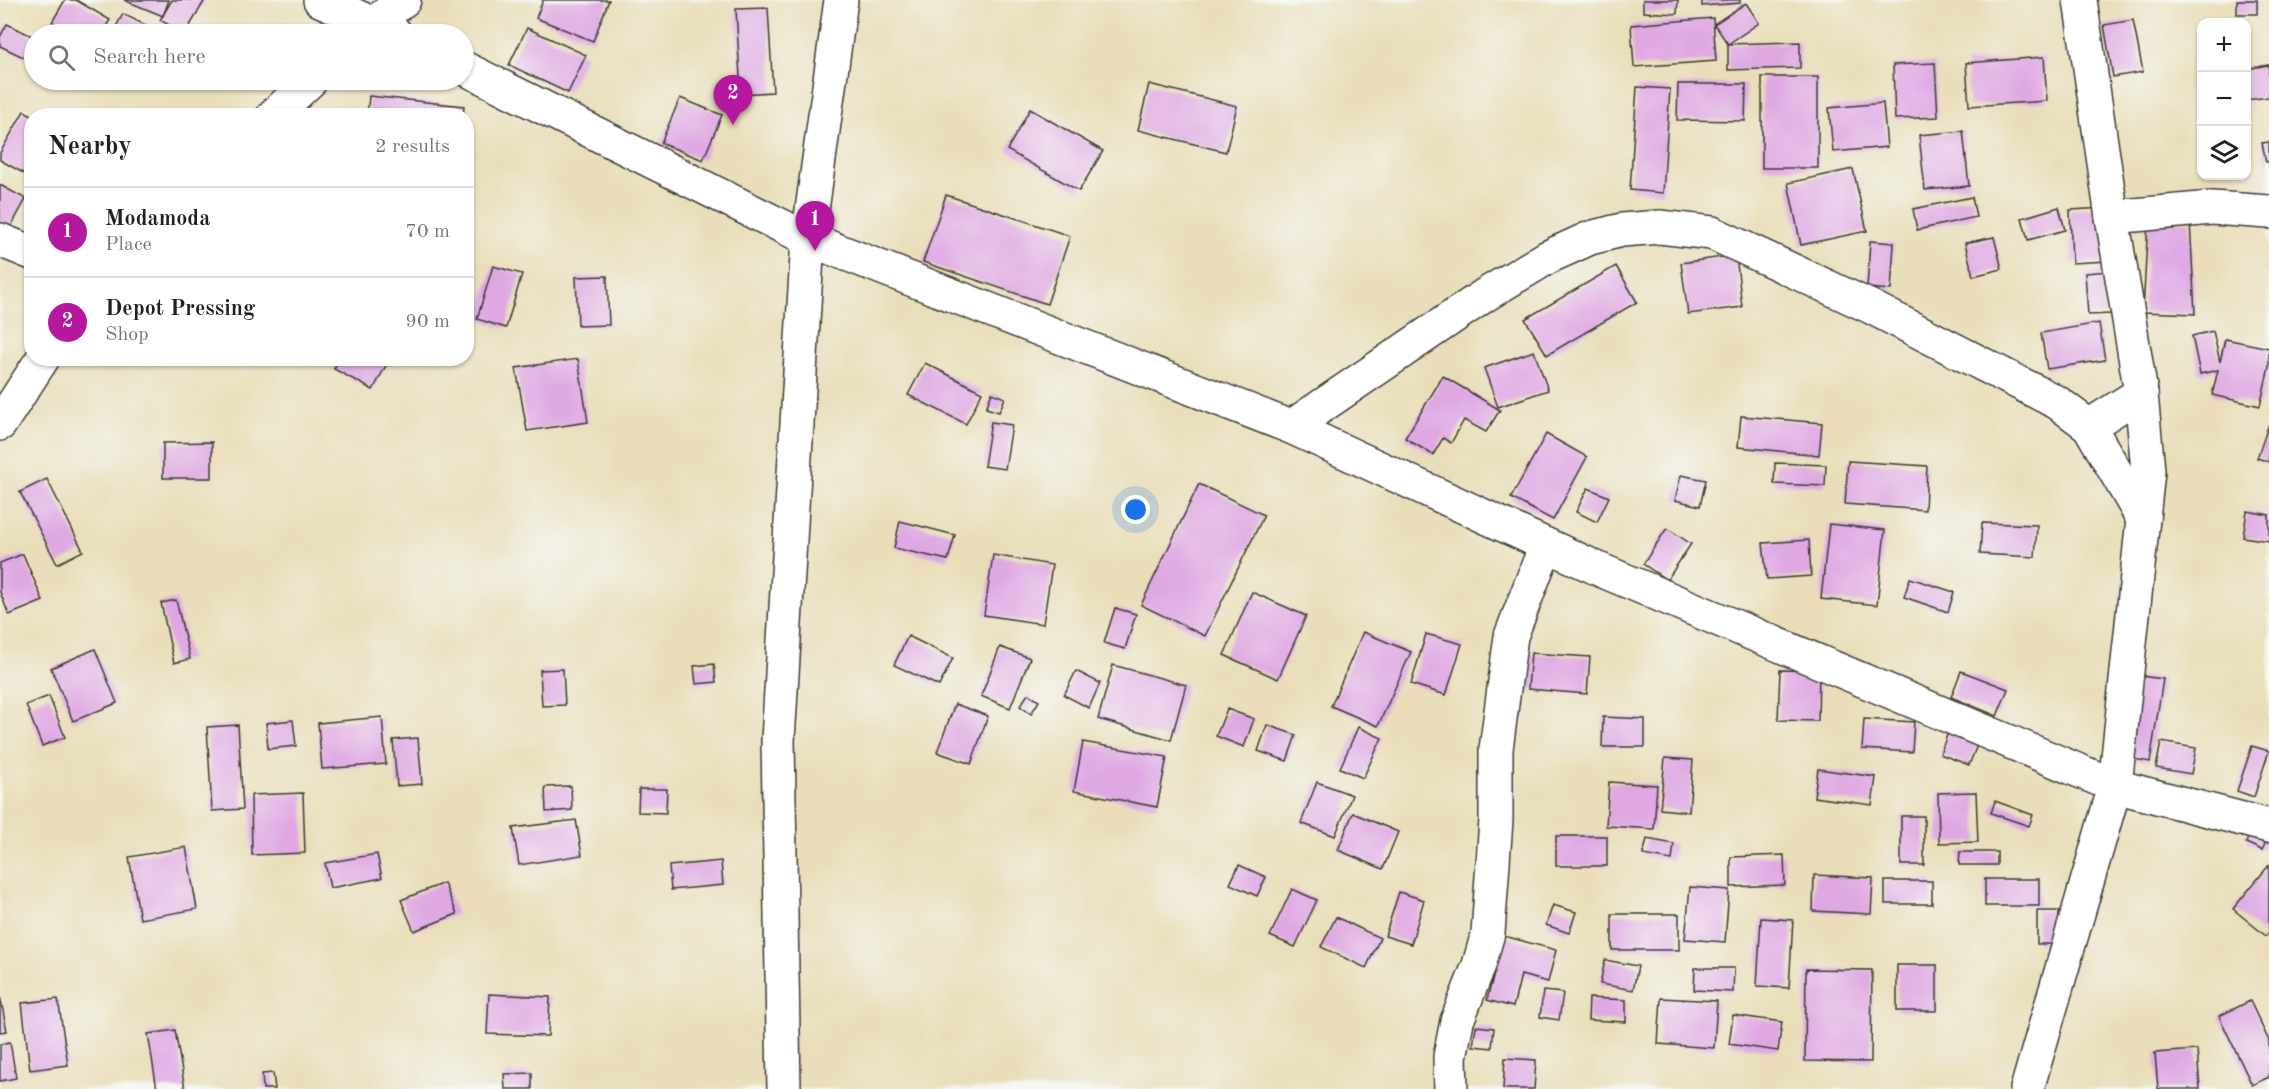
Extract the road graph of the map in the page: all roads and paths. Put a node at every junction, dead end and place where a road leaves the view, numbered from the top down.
1 (320, 0) edge
2 (404, 0) edge
3 (841, 0) edge
4 (2080, 0) edge
5 (363, 24) edge
6 (382, 24) edge
7 (474, 73) edge
8 (300, 90) edge
9 (281, 108) edge
10 (2269, 212) edge
11 (2112, 217) junction
12 (808, 239) junction
13 (0, 240) edge
14 (24, 250) edge
15 (38, 366) edge
16 (2141, 393) junction
17 (0, 424) edge
18 (2089, 426) junction
19 (1290, 427) junction
20 (2143, 519) junction
21 (1546, 544) junction
22 (2115, 786) junction
23 (2269, 826) edge
24 (784, 1089) edge
25 (1451, 1089) edge
26 (2027, 1089) edge

1 - 5 street
2 - 6 street
3 - 12 street
4 - 11 street
7 - 12 street
8 - 9 street
10 - 11 street
11 - 16 street
12 - 19 street
12 - 24 street
13 - 14 street
15 - 17 street
16 - 18 street
16 - 20 street
18 - 19 street
18 - 20 street
19 - 21 street
20 - 22 street
21 - 22 street
21 - 25 street
22 - 23 street
22 - 26 street

